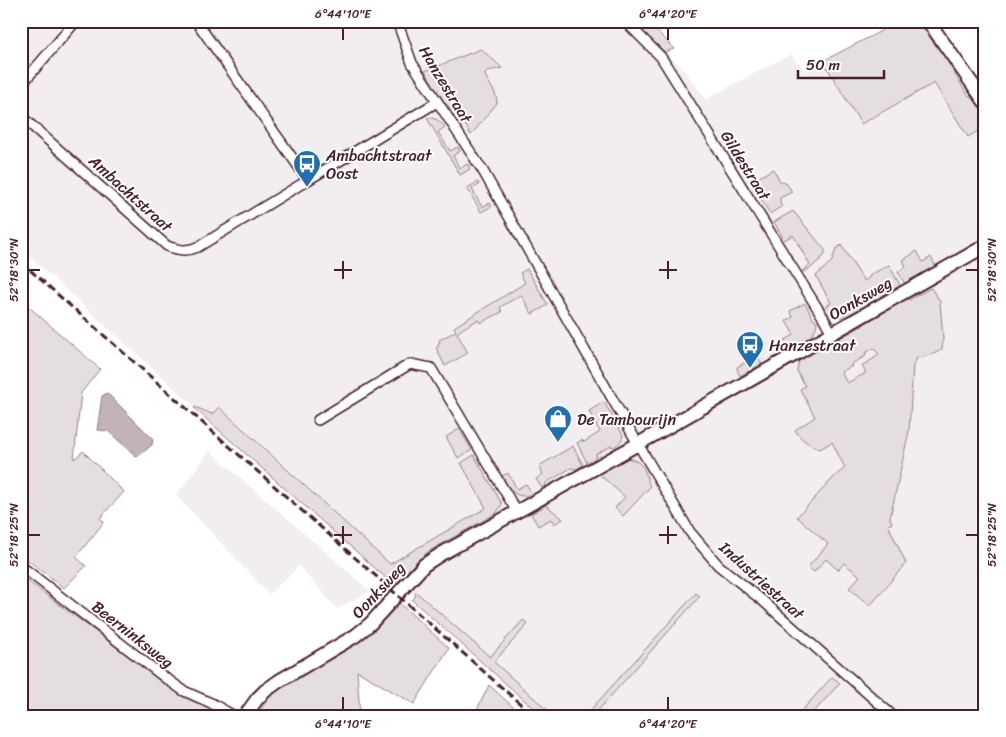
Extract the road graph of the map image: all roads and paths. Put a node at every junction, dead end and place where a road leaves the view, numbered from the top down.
1 (76, 21) edge
2 (196, 21) edge
3 (398, 21) edge
4 (625, 21) edge
5 (928, 21) edge
6 (21, 85) edge
7 (436, 102) junction
8 (985, 102) edge
9 (21, 116) edge
10 (308, 180) junction
11 (985, 246) edge
12 (832, 333) junction
13 (318, 420) dead end
14 (638, 444) junction
15 (517, 512) junction
16 (21, 566) edge
17 (234, 716) edge
18 (246, 716) edge
19 (893, 716) edge

1 - 6 street
2 - 10 street
3 - 7 street, Hanzestraat
4 - 12 street, Gildestraat
5 - 8 main road
7 - 10 street, Ambachtstraat
7 - 14 street, Hanzestraat
9 - 10 street, Ambachtstraat
11 - 12 main road, Oonksweg
12 - 14 main road, Oonksweg
13 - 15 street
14 - 15 main road, Oonksweg
14 - 19 street, Industriestraat
15 - 18 main road, Oonksweg
16 - 17 street, Beerninksweg

